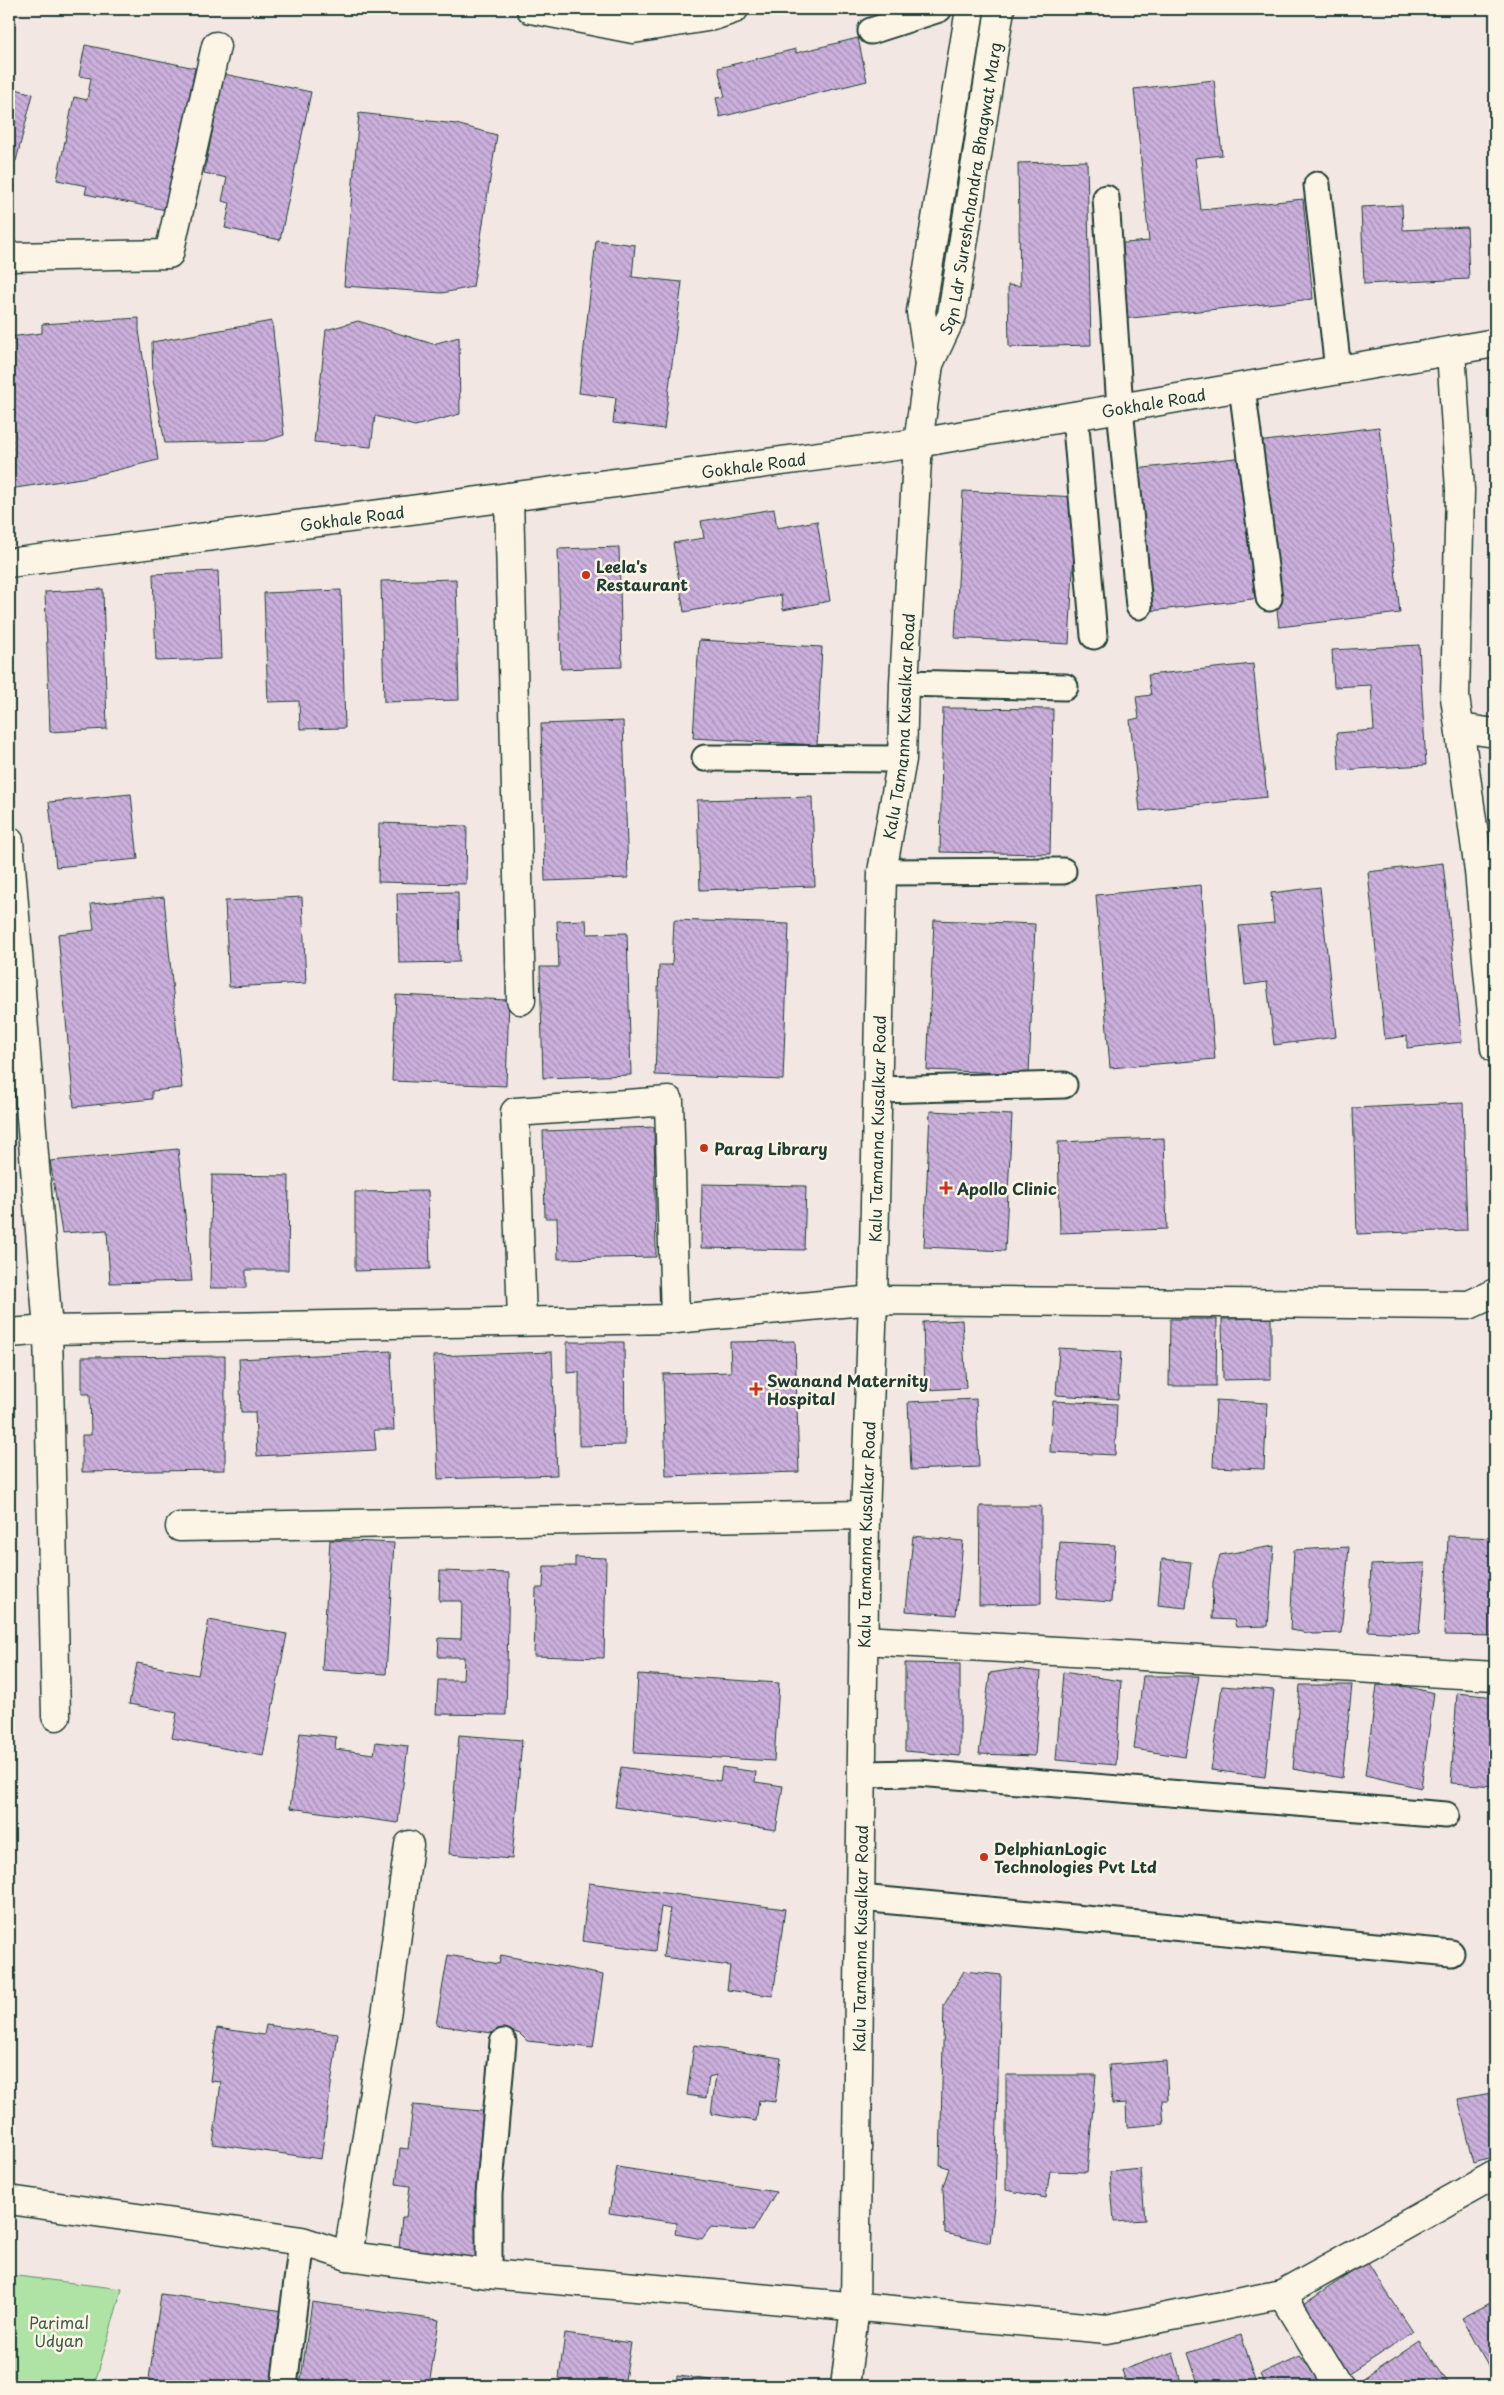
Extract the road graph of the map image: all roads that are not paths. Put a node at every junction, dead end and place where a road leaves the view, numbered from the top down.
1 (531, 9) edge
2 (734, 9) edge
3 (938, 9) edge
4 (970, 9) edge
5 (1000, 9) edge
6 (871, 31) dead end
7 (216, 46) dead end
8 (1317, 185) dead end
9 (1106, 198) dead end
10 (9, 257) edge
11 (1495, 343) edge
12 (1450, 351) junction
13 (929, 364) junction
14 (1338, 370) junction
15 (1242, 387) junction
16 (1120, 408) junction
17 (1075, 415) junction
18 (918, 443) junction
19 (509, 497) junction
20 (9, 563) edge
21 (1269, 598) dead end
22 (1139, 606) dead end
23 (1094, 636) dead end
24 (904, 683) junction
25 (1065, 687) dead end
26 (1460, 728) junction
27 (1495, 733) edge
28 (705, 758) dead end
29 (902, 759) junction
30 (9, 841) edge
31 (1063, 871) dead end
32 (882, 872) junction
33 (521, 1000) dead end
34 (1495, 1048) edge
35 (1064, 1085) dead end
36 (877, 1090) junction
37 (1495, 1293) edge
38 (873, 1300) junction
39 (676, 1319) junction
40 (522, 1321) junction
41 (48, 1330) junction
42 (9, 1332) edge
43 (865, 1515) junction
44 (180, 1526) dead end
45 (863, 1640) junction
46 (1495, 1676) edge
47 (56, 1716) dead end
48 (862, 1774) junction
49 (1446, 1815) dead end
50 (409, 1845) dead end
51 (860, 1898) junction
52 (1451, 1953) dead end
53 (502, 2042) dead end
54 (1495, 2175) edge
55 (9, 2200) edge
56 (302, 2241) junction
57 (348, 2256) junction
58 (489, 2274) junction
59 (1282, 2294) junction
60 (855, 2307) junction
61 (284, 2386) edge
62 (845, 2386) edge
63 (1338, 2386) edge

1 - 2 street
3 - 6 lane
4 - 13 street, Sqn Ldr Sureshchandra Bhagwat Marg
5 - 13 street, Sqn Ldr Sureshchandra Bhagwat Marg
7 - 10 street
8 - 14 lane
9 - 16 lane
11 - 12 street, Gokhale Road
12 - 14 street, Gokhale Road
12 - 26 street
13 - 18 street, Sqn Ldr Sureshchandra Bhagwat Marg
14 - 15 street, Gokhale Road
15 - 16 street, Gokhale Road
15 - 21 lane
16 - 17 street, Gokhale Road
16 - 22 lane
17 - 18 street, Gokhale Road
17 - 23 lane
18 - 19 street, Gokhale Road
18 - 24 street, Kalu Tamanna Kusalkar Road
19 - 20 street, Gokhale Road
19 - 33 street
24 - 25 lane
24 - 29 street, Kalu Tamanna Kusalkar Road
26 - 27 street
26 - 34 street
28 - 29 lane
29 - 32 street, Kalu Tamanna Kusalkar Road
30 - 41 street
31 - 32 lane
32 - 36 street, Kalu Tamanna Kusalkar Road
35 - 36 lane
36 - 38 street, Kalu Tamanna Kusalkar Road
37 - 38 street
38 - 39 street
38 - 43 street, Kalu Tamanna Kusalkar Road
39 - 40 street
39 - 40 street
40 - 41 street
41 - 42 street
41 - 47 street
43 - 44 street
43 - 45 street, Kalu Tamanna Kusalkar Road
45 - 46 street
45 - 48 street, Kalu Tamanna Kusalkar Road
48 - 49 lane
48 - 51 street, Kalu Tamanna Kusalkar Road
50 - 57 street
51 - 52 lane
51 - 60 street, Kalu Tamanna Kusalkar Road
53 - 58 lane
54 - 59 street
55 - 56 street
56 - 57 street
56 - 61 lane
57 - 58 street
58 - 60 street
59 - 60 street
59 - 63 street
60 - 62 street, Kalu Tamanna Kusalkar Road

